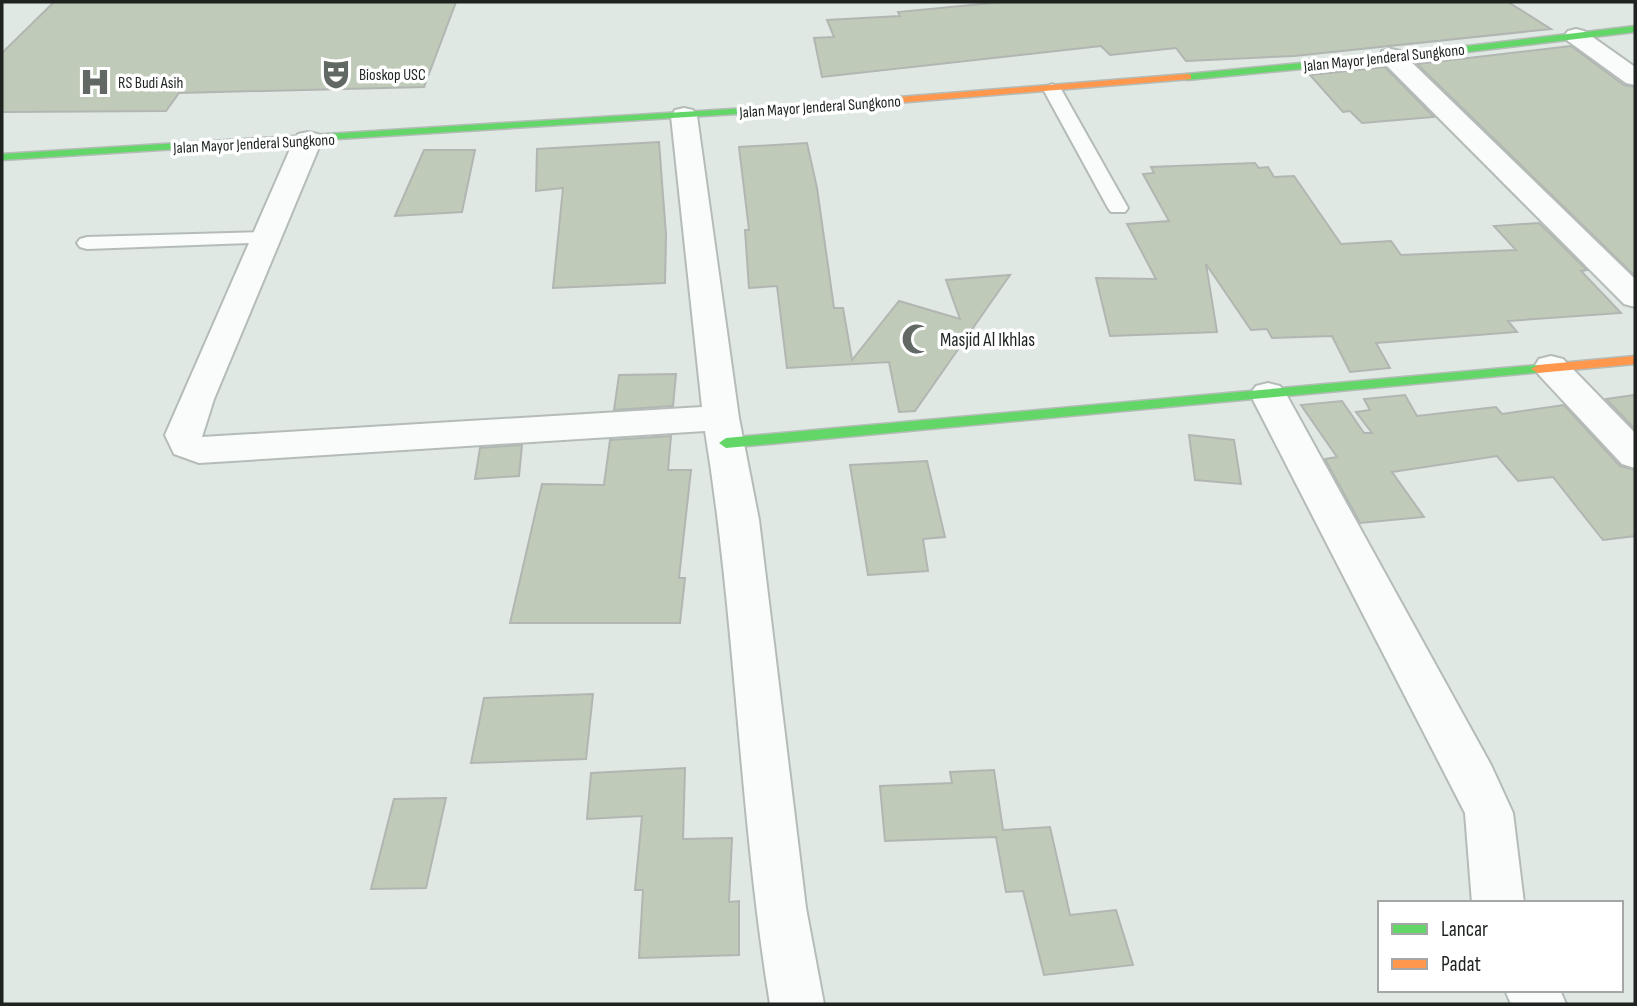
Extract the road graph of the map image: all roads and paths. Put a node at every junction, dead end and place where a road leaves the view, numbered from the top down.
1 (1635, 29) edge
2 (1576, 36) junction
3 (1391, 56) junction
4 (1635, 78) edge
5 (1052, 89) junction
6 (684, 116) junction
7 (308, 139) junction
8 (2, 157) edge
9 (1118, 208) dead end
10 (265, 238) junction
11 (87, 243) dead end
12 (1635, 297) edge
13 (1635, 360) edge
14 (1552, 367) junction
15 (1268, 394) junction
16 (724, 431) junction
17 (1635, 456) edge
18 (1498, 901) edge
19 (797, 1004) edge

1 - 2 main road, Jalan Mayor Jenderal Sungkono
2 - 3 main road, Jalan Mayor Jenderal Sungkono
2 - 4 street
3 - 5 main road, Jalan Mayor Jenderal Sungkono
3 - 12 street
5 - 6 main road, Jalan Mayor Jenderal Sungkono
5 - 9 lane
6 - 7 main road, Jalan Mayor Jenderal Sungkono
6 - 16 street
7 - 8 main road, Jalan Mayor Jenderal Sungkono
7 - 10 street
10 - 11 lane
10 - 16 street
13 - 14 main road
14 - 15 main road
14 - 17 street
15 - 16 main road
15 - 18 street
16 - 19 street

